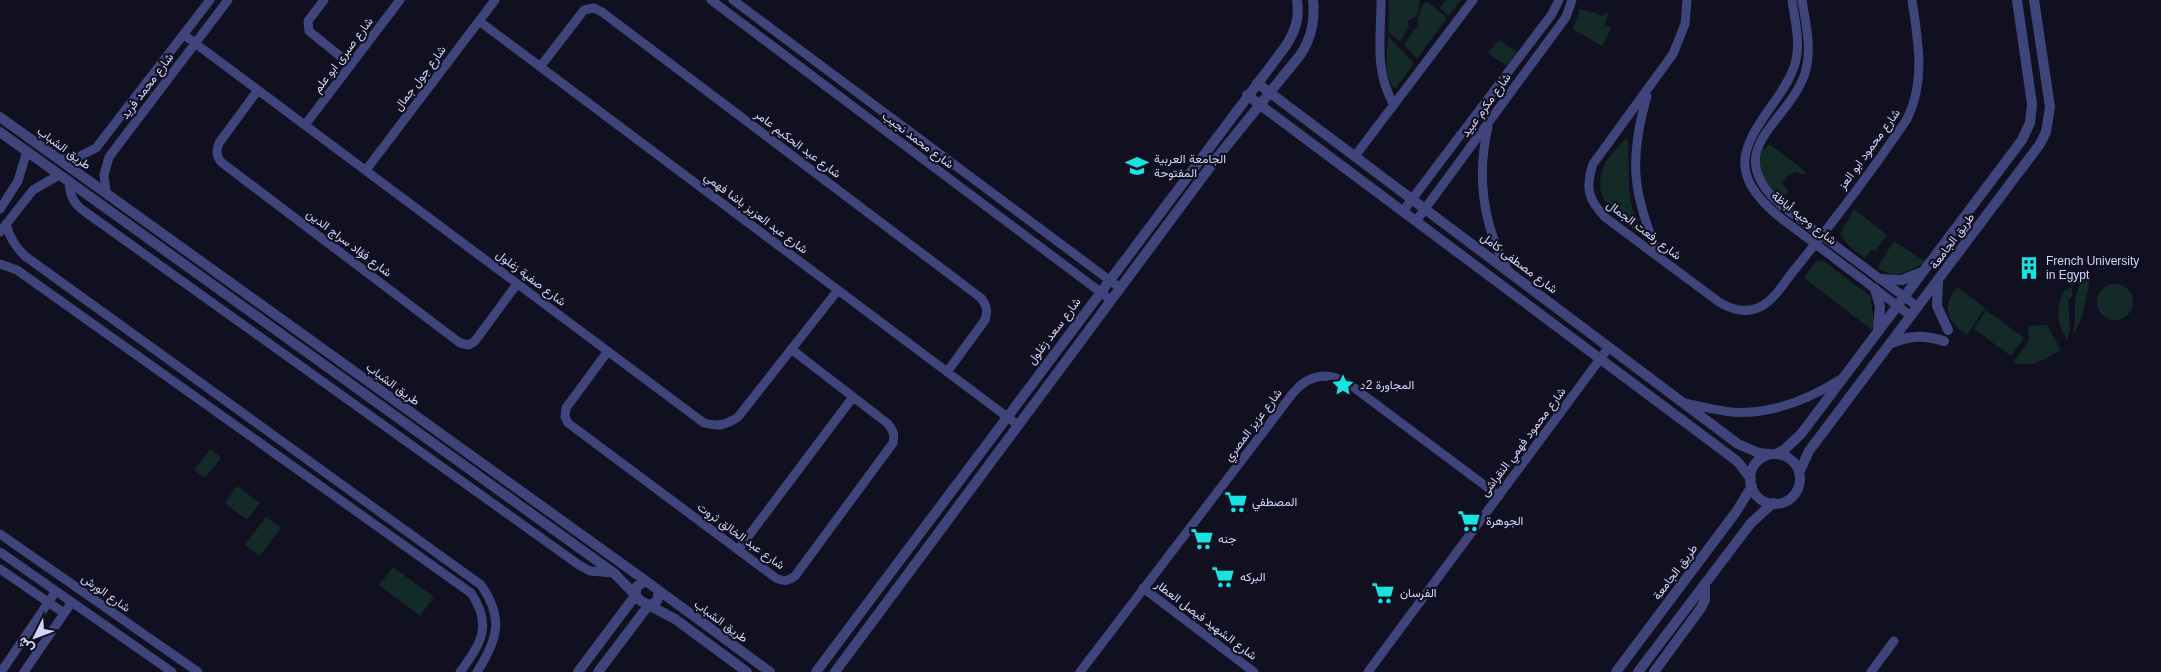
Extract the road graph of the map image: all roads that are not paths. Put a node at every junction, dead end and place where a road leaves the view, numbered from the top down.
1 (210, 0) edge
2 (228, 0) edge
3 (324, 0) edge
4 (400, 0) edge
5 (495, 0) edge
6 (711, 0) edge
7 (733, 0) edge
8 (1297, 0) edge
9 (1313, 0) edge
10 (1382, 0) edge
11 (1473, 0) edge
12 (1559, 0) edge
13 (1572, 0) edge
14 (1687, 0) edge
15 (1792, 0) edge
16 (1802, 0) edge
17 (1912, 0) edge
18 (2017, 0) edge
19 (2034, 0) edge
20 (479, 21) junction
21 (184, 35) junction
22 (196, 43) junction
23 (351, 65) junction
24 (540, 67) junction
25 (1257, 83) junction
26 (258, 90) junction
27 (1648, 90) junction
28 (1270, 92) junction
29 (1248, 95) junction
30 (1284, 103) junction
31 (1259, 104) junction
32 (1394, 105) junction
33 (1274, 115) junction
34 (0, 117) edge
35 (1489, 123) junction
36 (305, 125) junction
37 (0, 132) edge
38 (103, 140) junction
39 (114, 149) junction
40 (27, 151) junction
41 (1355, 156) junction
42 (58, 159) junction
43 (947, 160) junction
44 (366, 170) junction
45 (939, 171) junction
46 (59, 175) junction
47 (69, 182) junction
48 (106, 193) junction
49 (1412, 199) junction
50 (0, 209) edge
51 (1425, 209) junction
52 (1403, 211) junction
53 (1416, 221) junction
54 (6, 224) junction
55 (0, 232) edge
56 (1821, 236) junction
57 (1816, 244) junction
58 (1660, 258) junction
59 (0, 264) edge
60 (1508, 271) junction
61 (1923, 271) junction
62 (1108, 280) junction
63 (1938, 281) junction
64 (517, 284) junction
65 (1877, 284) junction
66 (1120, 288) junction
67 (838, 290) junction
68 (1100, 292) junction
69 (1111, 300) junction
70 (1901, 302) junction
71 (1918, 307) junction
72 (1911, 316) junction
73 (1948, 330) dead end
74 (1877, 333) junction
75 (1944, 341) dead end
76 (1891, 343) junction
77 (1609, 347) junction
78 (792, 349) junction
79 (608, 351) junction
80 (1600, 359) junction
81 (947, 372) junction
82 (1843, 377) junction
83 (202, 384) junction
84 (194, 396) junction
85 (853, 397) junction
86 (1684, 403) junction
87 (1006, 417) junction
88 (258, 424) junction
89 (1018, 425) junction
90 (250, 435) junction
91 (1773, 454) junction
92 (1799, 473) junction
93 (1751, 483) junction
94 (1499, 496) junction
95 (1773, 503) junction
96 (378, 510) junction
97 (370, 521) junction
98 (0, 534) edge
99 (738, 550) junction
100 (0, 552) edge
101 (0, 569) edge
102 (614, 574) junction
103 (646, 581) junction
104 (1705, 583) junction
105 (1144, 588) junction
106 (56, 591) junction
107 (659, 591) junction
108 (635, 596) junction
109 (48, 602) junction
110 (72, 602) junction
111 (648, 606) junction
112 (64, 613) junction
113 (1894, 641) dead end
114 (3, 670) edge
115 (24, 672) edge
116 (172, 672) edge
117 (198, 672) edge
118 (460, 672) edge
119 (477, 672) edge
120 (578, 672) edge
121 (598, 672) edge
122 (747, 672) edge
123 (770, 672) edge
124 (816, 672) edge
125 (835, 672) edge
126 (1080, 672) edge
127 (1254, 672) edge
128 (1368, 672) edge
129 (1616, 672) edge
130 (1638, 672) edge
131 (1654, 672) edge
132 (1871, 672) edge

1 - 21 street, شارع محمد فريد
2 - 22 street, شارع محمد فريد
3 - 23 street
4 - 23 street, شارع صبرى ابو علم
5 - 20 street, شارع جول جمال
6 - 45 street, شارع محمد نجيب
7 - 43 street, شارع محمد نجيب
8 - 25 street, شارع سعد زغلول
9 - 28 street
10 - 32 street
11 - 32 street
12 - 49 street, شارع مكرم عبيد
13 - 35 street, شارع مكرم عبيد
14 - 27 street, شارع رفعت الجمال
15 - 57 street, شارع وجيه أباظة
16 - 56 street, شارع وجيه أباظة
17 - 56 street, شارع محمود ابو العز
18 - 61 street, طريق الجامعة
19 - 63 street, طريق الجامعة
20 - 24 street, شارع عبد العزيز باشا فهمي
20 - 44 street, شارع جول جمال
21 - 22 street, شارع صفية زغلول
21 - 38 street, شارع محمد فريد
22 - 26 street, شارع صفية زغلول
22 - 39 street, شارع محمد فريد
23 - 36 street, شارع صبرى ابو علم
24 - 67 street, شارع عبد العزيز باشا فهمي
24 - 81 street, شارع عبد الحكيم عامر
25 - 28 street, شارع مصطفى كامل
25 - 29 street, شارع سعد زغلول
26 - 36 street, شارع صفية زغلول
26 - 64 street, شارع فؤاد سراج الدين
27 - 58 street
27 - 58 street, شارع رفعت الجمال
28 - 30 street, شارع مصطفى كامل
28 - 31 street
29 - 31 street
29 - 62 street, شارع سعد زغلول
30 - 33 street
30 - 41 street, شارع مصطفى كامل
31 - 33 street
31 - 66 street
32 - 41 street
33 - 52 street
34 - 42 street, طريق الشباب
35 - 51 street, شارع مكرم عبيد
35 - 60 street
36 - 44 street, شارع صفية زغلول
37 - 40 street, طريق الشباب
38 - 39 street
38 - 42 street, شارع محمد فريد
39 - 48 street, شارع محمد فريد
40 - 46 street, طريق الشباب
40 - 50 street
41 - 49 street, شارع مصطفى كامل
42 - 48 street, طريق الشباب
43 - 45 street
43 - 62 street, شارع محمد نجيب
44 - 64 street, شارع صفية زغلول
45 - 68 street, شارع محمد نجيب
46 - 47 street, طريق الشباب
46 - 54 street
47 - 102 street, طريق الشباب
47 - 102 street
48 - 103 street, طريق الشباب
49 - 51 street, شارع مصطفى كامل
49 - 52 street, شارع مكرم عبيد
51 - 53 street, شارع مكرم عبيد
51 - 60 street, شارع مصطفى كامل
52 - 53 street
53 - 80 street
54 - 55 street
54 - 83 street
56 - 57 street, شارع محمود ابو العز
56 - 65 street, شارع وجيه أباظة
57 - 58 street, شارع رفعت الجمال
57 - 65 street, شارع وجيه أباظة
59 - 84 street
60 - 77 street, شارع مصطفى كامل
61 - 65 street
61 - 70 street, طريق الجامعة
62 - 66 street, شارع محمد نجيب
62 - 68 street, شارع سعد زغلول
63 - 71 street, طريق الجامعة
63 - 73 street
64 - 79 street, شارع صفية زغلول
65 - 70 street, شارع وجيه أباظة
65 - 74 street
66 - 69 street
67 - 78 street, شارع صفية زغلول
67 - 81 street, شارع عبد العزيز باشا فهمي
68 - 69 street, شارع محمد نجيب
68 - 87 street, شارع سعد زغلول
69 - 89 street
70 - 71 street, شارع وجيه أباظة
70 - 72 street, شارع وجيه أباظة
70 - 74 street, طريق الجامعة
71 - 72 street, طريق الجامعة
72 - 76 street, طريق الجامعة
74 - 82 street, طريق الجامعة
75 - 76 street
76 - 92 street, طريق الجامعة
77 - 80 street, شارع محمود فهمي النقراشى
77 - 86 street, شارع مصطفى كامل
78 - 79 street, شارع صفية زغلول
78 - 85 street, شارع عبد الخالق ثروت
79 - 99 street, شارع عبد الخالق ثروت
80 - 93 street
80 - 94 street, شارع محمود فهمي النقراشى
81 - 87 street, شارع عبد العزيز باشا فهمي
82 - 86 street
82 - 91 street, طريق الجامعة
83 - 84 street
83 - 88 street
84 - 90 street
85 - 99 street
85 - 99 street, شارع عبد الخالق ثروت
86 - 91 street, شارع مصطفى كامل
87 - 89 street, شارع عبد العزيز باشا فهمي
87 - 124 street, شارع سعد زغلول
88 - 90 street
88 - 96 street
89 - 125 street
90 - 97 street
91 - 92 street
91 - 93 street
92 - 95 street
93 - 95 street
93 - 129 street, طريق الجامعة
94 - 105 street, شارع عزيز المصري
94 - 128 street, شارع محمود فهمي النقراشى
95 - 104 street
96 - 97 street
96 - 119 street
97 - 118 street
98 - 117 street, شارع الورش
100 - 106 street
101 - 109 street
102 - 108 street, طريق الشباب
103 - 107 street, طريق الشباب
103 - 108 street
104 - 130 street
104 - 131 street
105 - 126 street, شارع عزيز المصري
105 - 127 street, شارع الشهيد فيصل العطار
106 - 109 street
106 - 110 street
107 - 111 street
107 - 123 street, طريق الشباب
108 - 111 street, طريق الشباب
108 - 120 street
109 - 112 street
109 - 114 street
110 - 112 street
110 - 116 street
111 - 121 street
111 - 122 street, طريق الشباب
112 - 115 street
113 - 132 street

